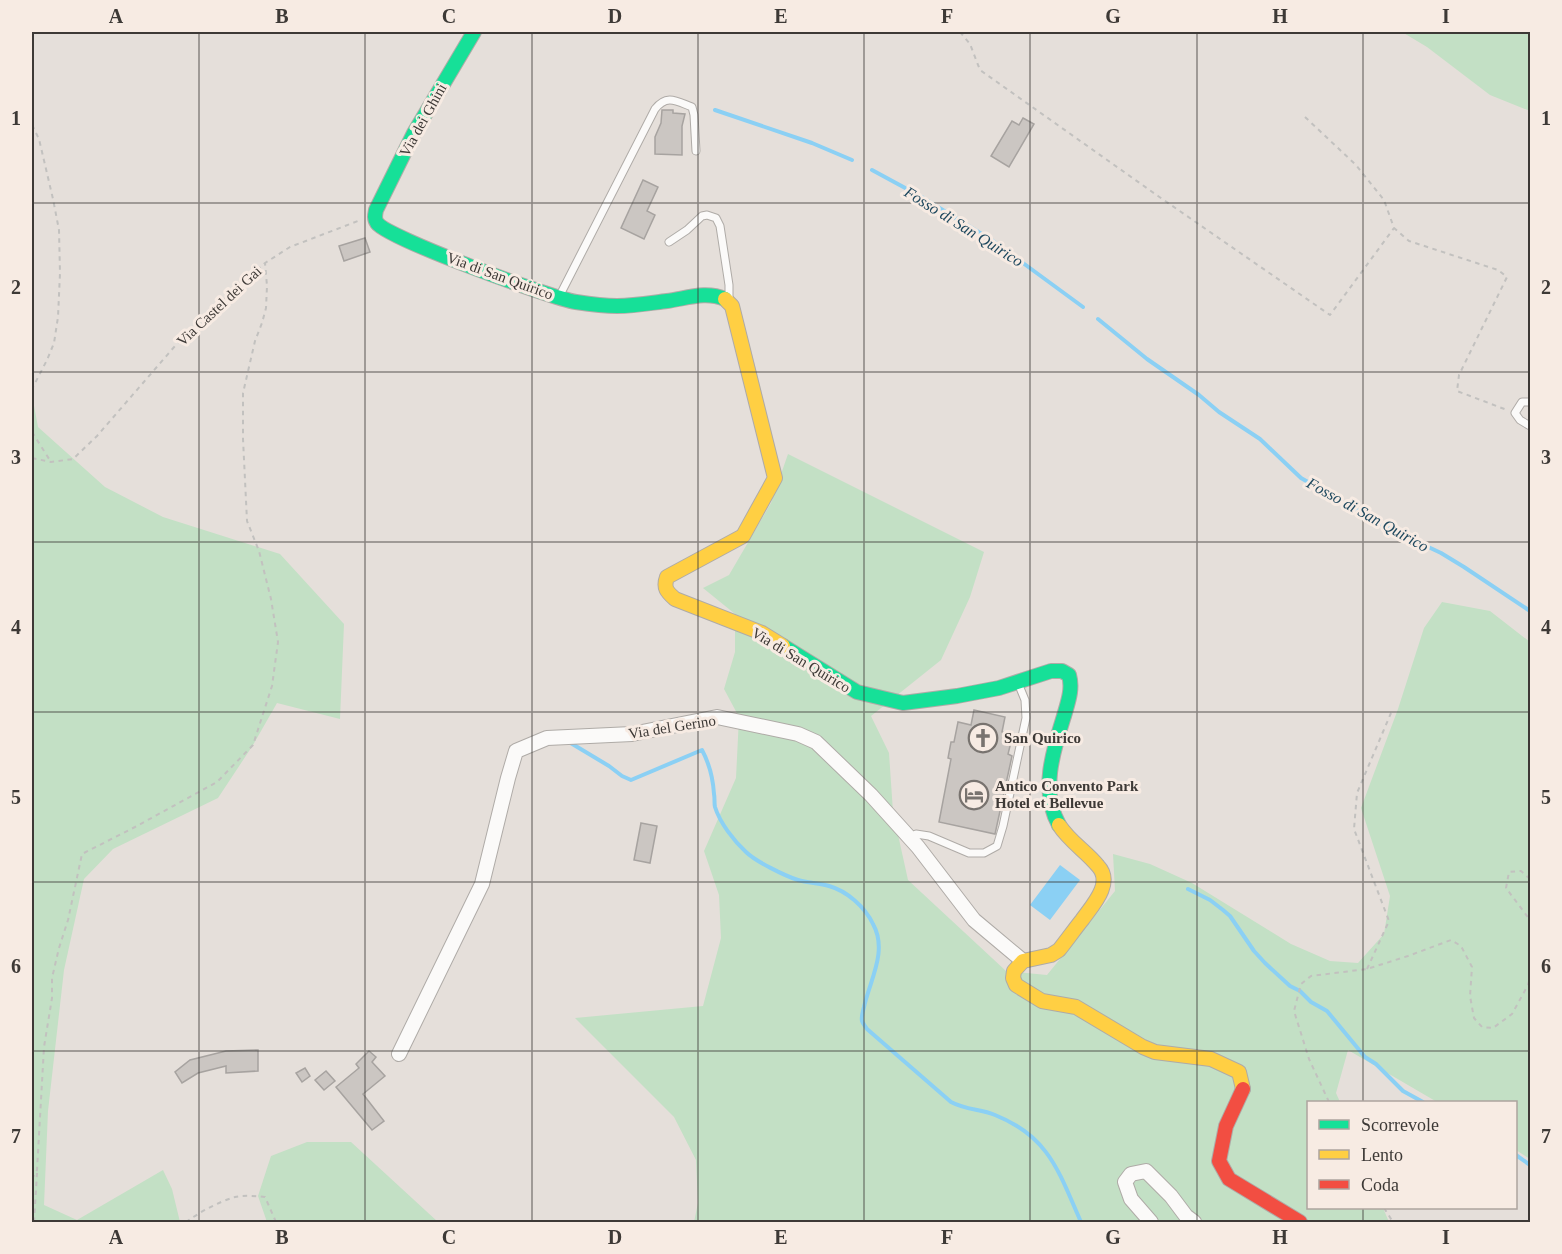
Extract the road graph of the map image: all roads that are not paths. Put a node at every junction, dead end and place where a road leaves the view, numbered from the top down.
1 (474, 32) edge
2 (696, 151) dead end
3 (375, 214) joint
4 (669, 242) dead end
5 (559, 297) junction
6 (729, 304) junction
7 (1530, 402) edge
8 (1530, 426) edge
9 (1017, 682) junction
10 (910, 838) junction
11 (1023, 961) junction
12 (399, 1054) dead end
13 (1151, 1222) edge
14 (1194, 1222) edge
15 (1300, 1222) edge

1 - 3 street, Via dei Ghini
2 - 5 lane
3 - 5 street, Via di San Quirico
4 - 6 lane
5 - 6 street, Via di San Quirico
6 - 9 street, Via di San Quirico
7 - 8 lane
9 - 10 lane
9 - 11 street, Via di San Quirico
10 - 11 street, Via del Gerino
10 - 12 street, Via del Gerino
11 - 15 street
13 - 14 street

